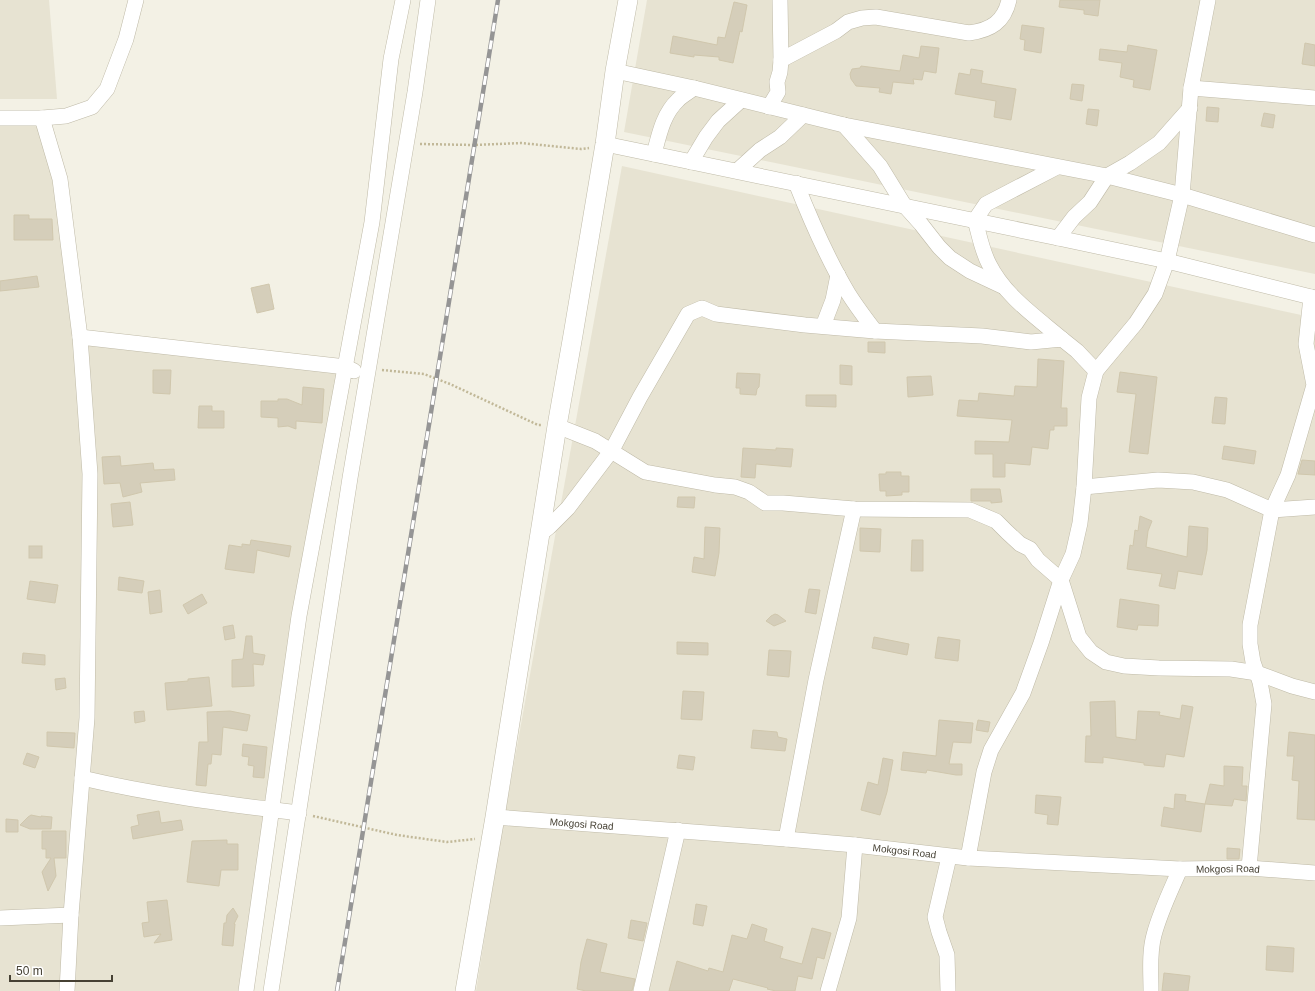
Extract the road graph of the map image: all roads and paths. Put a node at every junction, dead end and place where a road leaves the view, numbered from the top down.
1 (136, 0) edge
2 (403, 0) edge
3 (428, 0) edge
4 (628, 0) edge
5 (780, 0) edge
6 (1009, 0) edge
7 (1208, 0) edge
8 (782, 60) junction
9 (615, 71) junction
10 (694, 88) junction
11 (1191, 88) junction
12 (1315, 98) edge
13 (741, 100) junction
14 (769, 107) junction
15 (1190, 108) junction
16 (803, 115) junction
17 (0, 118) edge
18 (42, 118) junction
19 (844, 125) junction
20 (407, 143) junction
21 (605, 144) junction
22 (654, 154) junction
23 (692, 162) junction
24 (1057, 167) junction
25 (737, 171) junction
26 (1107, 176) junction
27 (796, 183) junction
28 (1182, 195) junction
29 (904, 205) junction
30 (974, 220) junction
31 (1315, 235) edge
32 (1058, 238) junction
33 (1167, 261) junction
34 (838, 275) junction
35 (1002, 286) junction
36 (1313, 297) edge
37 (823, 326) junction
38 (875, 331) junction
39 (80, 337) junction
40 (1062, 339) junction
41 (346, 367) junction
42 (1096, 371) junction
43 (367, 372) junction
44 (557, 426) junction
45 (612, 450) junction
46 (1084, 487) junction
47 (1315, 507) edge
48 (854, 509) junction
49 (1272, 510) junction
50 (540, 534) junction
51 (1061, 580) junction
52 (1257, 673) junction
53 (1315, 692) edge
54 (82, 778) junction
55 (271, 810) junction
56 (299, 813) junction
57 (495, 817) junction
58 (678, 830) junction
59 (491, 838) junction
60 (786, 839) junction
61 (855, 845) junction
62 (949, 857) junction
63 (968, 858) junction
64 (1249, 868) junction
65 (1180, 869) junction
66 (1315, 873) edge
67 (71, 915) junction
68 (0, 918) edge
69 (67, 991) edge
70 (246, 991) edge
71 (272, 991) edge
72 (465, 991) edge
73 (641, 991) edge
74 (828, 991) edge
75 (948, 991) edge
76 (1150, 991) edge

1 - 18 street
2 - 41 street
3 - 20 street
4 - 9 street
5 - 8 street
6 - 8 street
7 - 11 street
8 - 14 street
9 - 10 street
9 - 21 street
10 - 13 street
10 - 22 street
11 - 12 street
11 - 15 street
13 - 14 street
13 - 23 street
14 - 16 street
15 - 26 street
15 - 28 street
16 - 19 street
16 - 25 street
17 - 18 street
18 - 39 street
19 - 24 street
19 - 29 street
20 - 21 path
20 - 43 street
21 - 22 street
21 - 44 street
22 - 23 street
23 - 25 street
24 - 26 street
24 - 30 street
25 - 27 street
26 - 28 street
26 - 32 street
27 - 29 street
27 - 34 street
28 - 31 street
28 - 33 street
29 - 30 street
29 - 35 street
30 - 32 street
30 - 35 street
32 - 33 street
33 - 36 street
33 - 42 street
34 - 37 street
34 - 38 street
35 - 40 street
36 - 49 street
37 - 38 street
37 - 45 street
38 - 40 street
39 - 41 street
39 - 54 street
40 - 42 street
41 - 43 street
41 - 55 street
42 - 46 street
43 - 44 path
43 - 56 street
44 - 45 street
44 - 50 street
45 - 48 street
45 - 50 street
46 - 49 street
46 - 51 street
47 - 49 street
48 - 51 street
48 - 60 street
49 - 52 street
50 - 57 street
51 - 52 street
51 - 63 street
52 - 53 street
52 - 64 street
54 - 55 street
54 - 67 street
55 - 56 street
55 - 70 street
56 - 59 path
56 - 71 street
57 - 58 street, Mokgosi Road
57 - 59 street
58 - 60 street, Mokgosi Road
58 - 73 street
59 - 72 street
60 - 61 street, Mokgosi Road
61 - 62 street, Mokgosi Road
61 - 74 street
62 - 63 street, Mokgosi Road
62 - 75 street
63 - 65 street, Mokgosi Road
64 - 65 street, Mokgosi Road
64 - 66 street, Mokgosi Road
65 - 76 street
67 - 68 street
67 - 69 street

